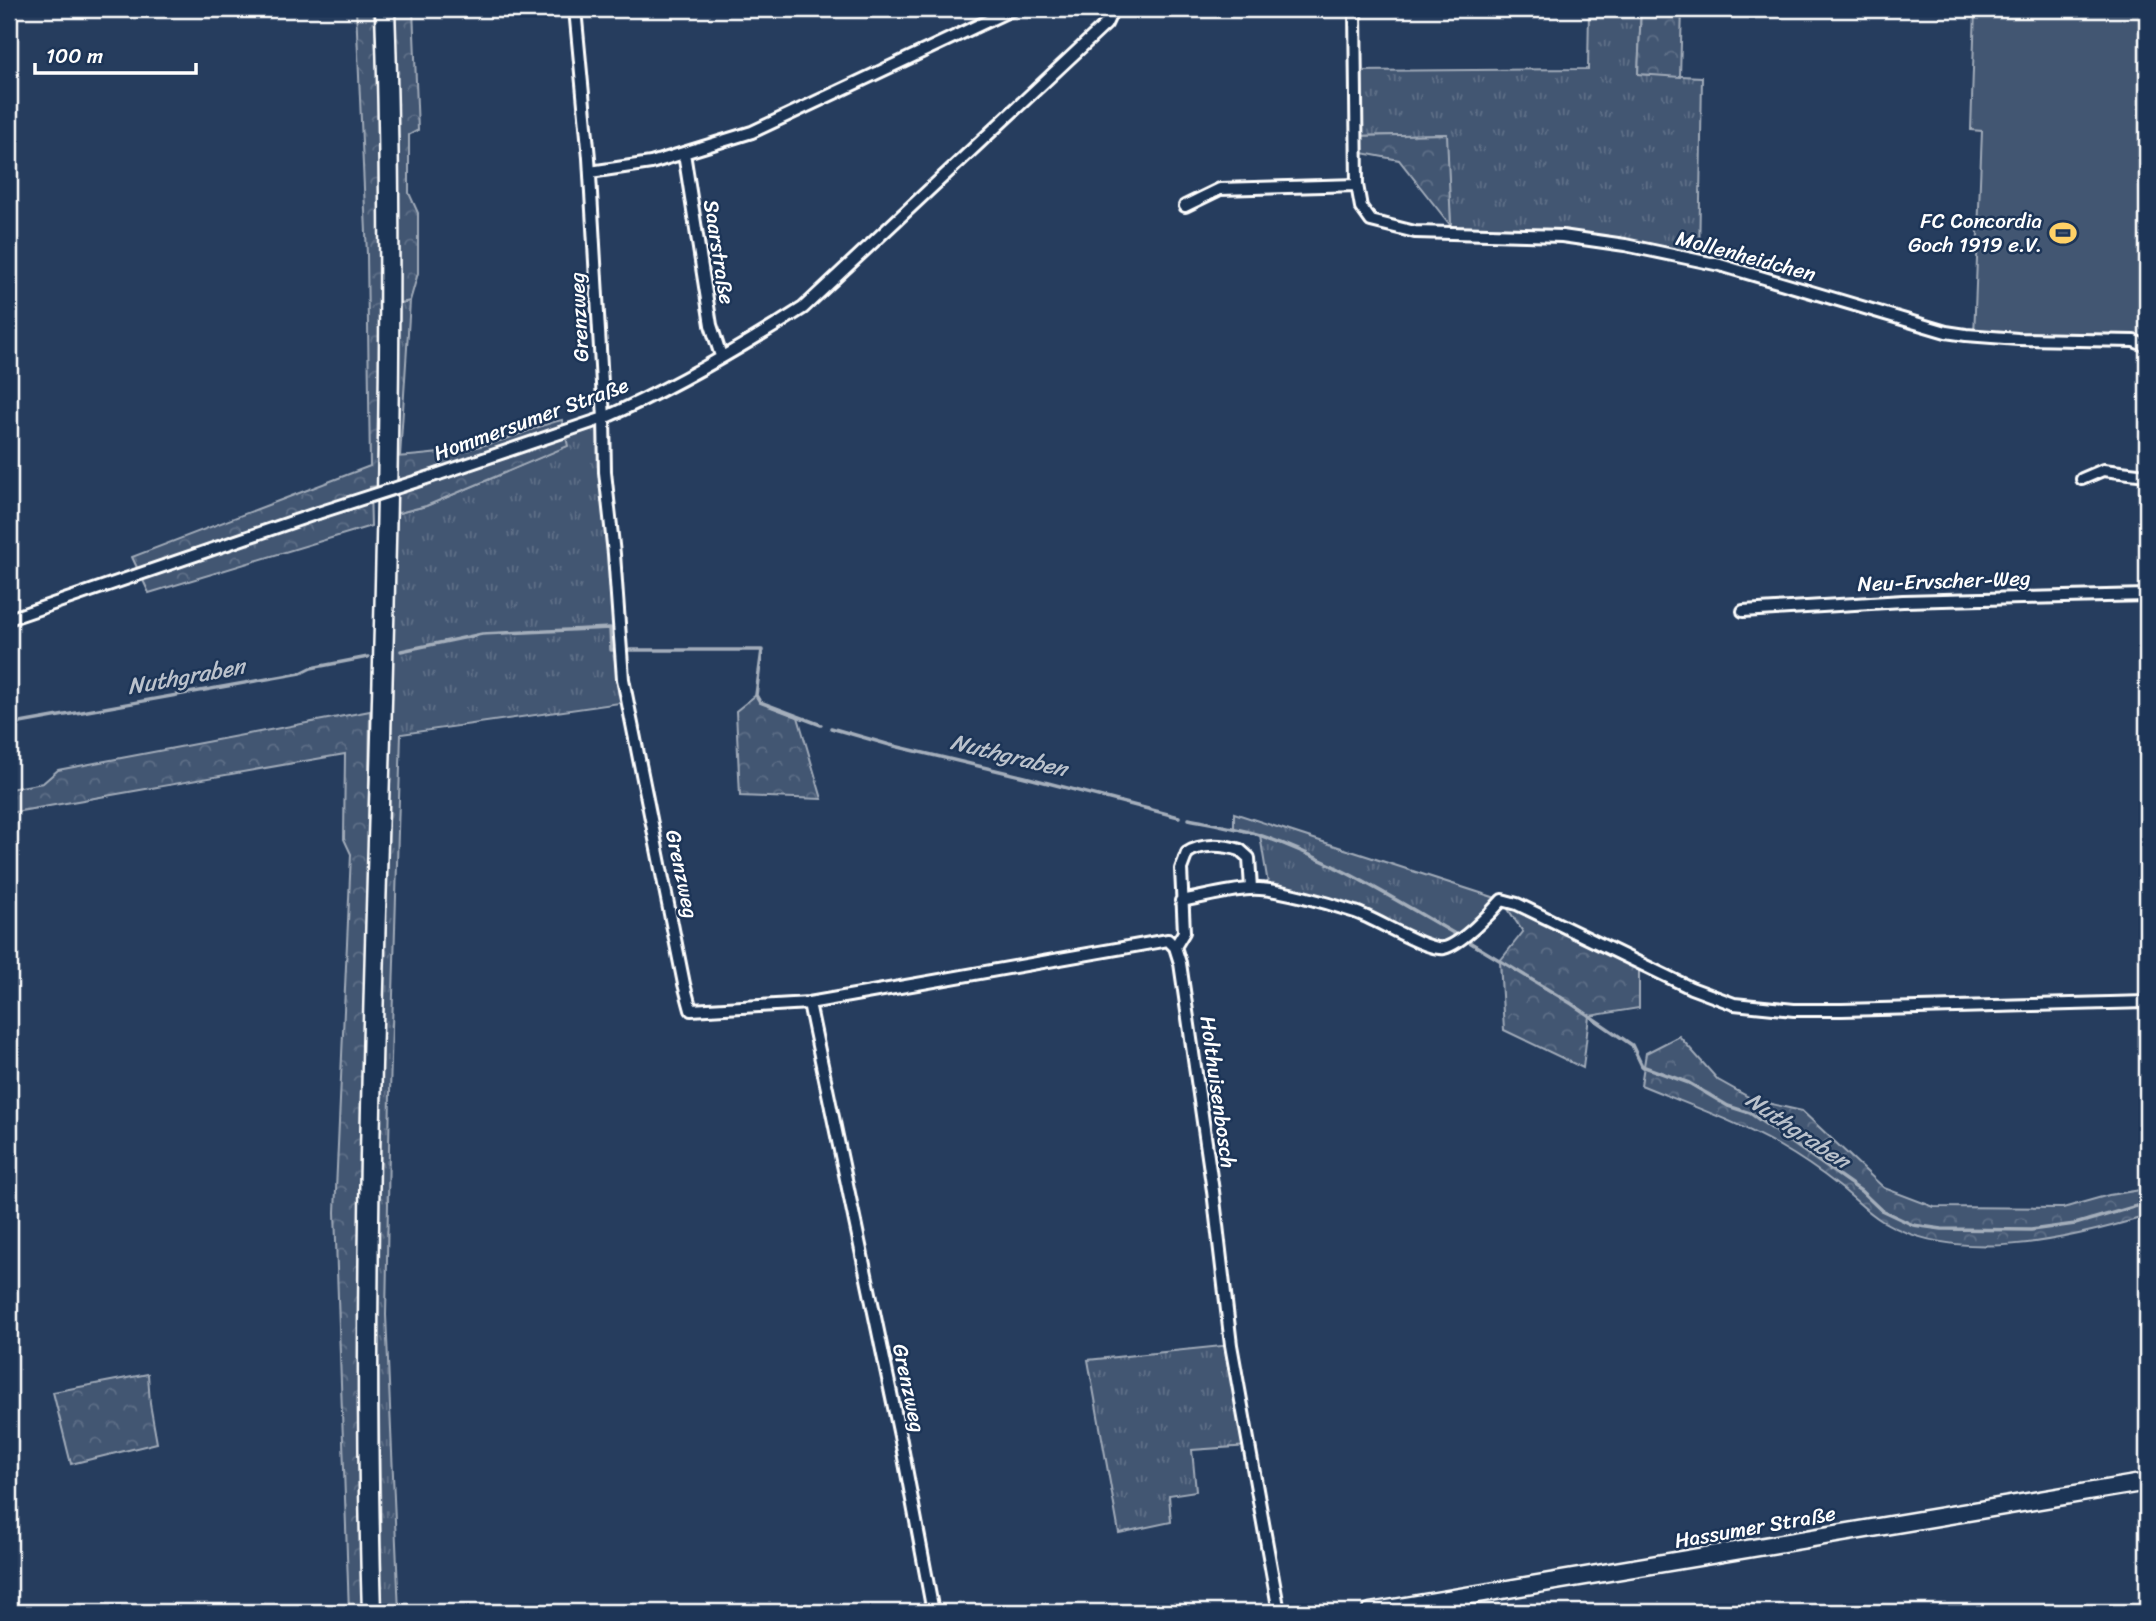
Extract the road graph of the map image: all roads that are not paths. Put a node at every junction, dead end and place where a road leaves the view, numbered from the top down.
1 (385, 9) edge
2 (575, 9) edge
3 (1013, 9) edge
4 (1112, 9) edge
5 (1355, 9) edge
6 (684, 153) junction
7 (590, 172) junction
8 (1357, 185) junction
9 (1185, 206) dead end
10 (2147, 346) edge
11 (721, 356) junction
12 (604, 418) junction
13 (2147, 475) edge
14 (2082, 479) dead end
15 (2147, 595) edge
16 (1743, 611) dead end
17 (9, 619) edge
18 (1251, 888) junction
19 (1181, 901) junction
20 (1175, 947) junction
21 (2147, 1002) edge
22 (809, 1003) junction
23 (2147, 1482) edge
24 (372, 1612) edge
25 (933, 1612) edge
26 (1279, 1612) edge
27 (1370, 1612) edge

1 - 24 main road
2 - 7 street, Grenzweg
3 - 6 street
4 - 11 street, Hommersumer Straße
5 - 8 street, Mollenheidchen
6 - 7 street
6 - 11 street, Saarstraße
7 - 12 street, Grenzweg
8 - 9 street
8 - 10 street, Mollenheidchen
11 - 12 street, Hommersumer Straße
12 - 17 street, Hommersumer Straße, bridge
12 - 22 street, Grenzweg
13 - 14 street
15 - 16 street, Neu-Ervscher-Weg
18 - 19 street
18 - 19 street
18 - 21 street
19 - 20 street
20 - 22 street
20 - 26 street, Holthuisenbosch
22 - 25 street, Grenzweg
23 - 27 street, Hassumer Straße

